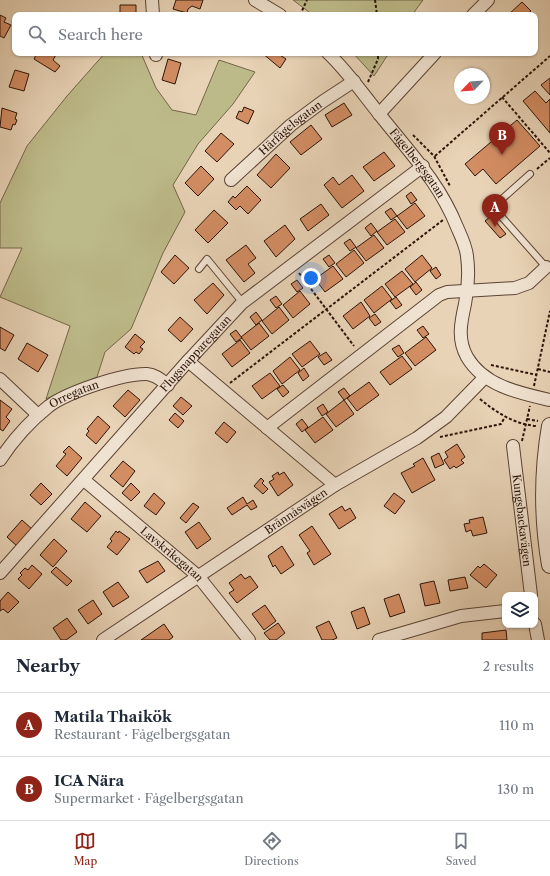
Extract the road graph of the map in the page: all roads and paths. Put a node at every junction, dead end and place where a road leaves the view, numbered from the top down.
1 (152, 0) edge
2 (255, 0) edge
3 (307, 0) edge
4 (375, 0) edge
5 (488, 0) edge
6 (153, 12) edge
7 (275, 12) edge
8 (301, 12) edge
9 (377, 12) edge
10 (476, 12) edge
11 (331, 56) edge
12 (378, 56) edge
13 (432, 56) edge
14 (550, 56) edge
15 (354, 81) junction
16 (363, 92) junction
17 (502, 97) junction
18 (379, 114) junction
19 (550, 154) edge
20 (434, 156) dead end
21 (550, 158) edge
22 (423, 166) junction
23 (530, 174) joint
24 (231, 180) dead end
25 (452, 214) junction
26 (293, 265) junction
27 (548, 265) edge
28 (199, 269) dead end
29 (467, 291) junction
30 (243, 303) junction
31 (327, 308) junction
32 (550, 311) edge
33 (361, 355) junction
34 (188, 361) junction
35 (538, 369) junction
36 (550, 372) edge
37 (485, 377) junction
38 (0, 379) edge
39 (168, 385) junction
40 (222, 390) junction
41 (471, 392) junction
42 (532, 396) junction
43 (550, 400) edge
44 (38, 415) junction
45 (505, 417) junction
46 (526, 425) junction
47 (550, 427) edge
48 (268, 428) junction
49 (437, 437) dead end
50 (514, 452) joint
51 (0, 460) edge
52 (84, 480) junction
53 (335, 485) junction
54 (550, 565) edge
55 (0, 574) edge
56 (198, 576) junction
57 (531, 592) edge
58 (502, 611) edge
59 (536, 628) edge
60 (107, 639) edge
61 (249, 640) edge
62 (379, 640) edge
63 (538, 640) edge

1 - 6 street
2 - 7 street
3 - 8 path
4 - 9 path
5 - 10 street
11 - 15 street, Fågelbergsgatan
12 - 16 path
13 - 18 street
14 - 17 path
15 - 16 street, Fågelbergsgatan
15 - 24 street, Härfågelsgatan
16 - 18 street, Fågelbergsgatan
17 - 19 path
17 - 20 path
18 - 22 street, Fågelbergsgatan
21 - 23 path
22 - 25 street, Fågelbergsgatan
22 - 26 street, Flugsnapparegatan
23 - 27 lane
25 - 29 street, Fågelbergsgatan
25 - 31 path
26 - 30 street, Flugsnapparegatan
26 - 31 path
27 - 29 street
28 - 30 lane
29 - 33 street
29 - 37 street, Fågelbergsgatan
30 - 34 street, Flugsnapparegatan
31 - 33 path
31 - 40 path
32 - 35 path
33 - 48 street
34 - 39 street, Flugsnapparegatan
34 - 40 street
35 - 36 path
35 - 42 path
37 - 41 street, Brännåsvägen
37 - 42 street, Fågelbergsgatan
38 - 44 street
39 - 44 street, Orregatan
39 - 52 street, Flugsnapparegatan
40 - 48 street
41 - 45 path
41 - 53 street, Brännåsvägen
42 - 43 street, Fågelbergsgatan
42 - 46 path
44 - 51 street, Orregatan
45 - 46 path
45 - 49 path
46 - 47 path
46 - 50 path
47 - 54 street, Kungsbackavägen
48 - 53 street
50 - 57 street, Kungsbackavägen
52 - 55 street, Flugsnapparegatan
52 - 56 street, Lavskrikegatan
53 - 56 street, Brännåsvägen
56 - 60 street, Brännåsvägen
56 - 61 street, Lavskrikegatan
58 - 62 street
59 - 63 street

